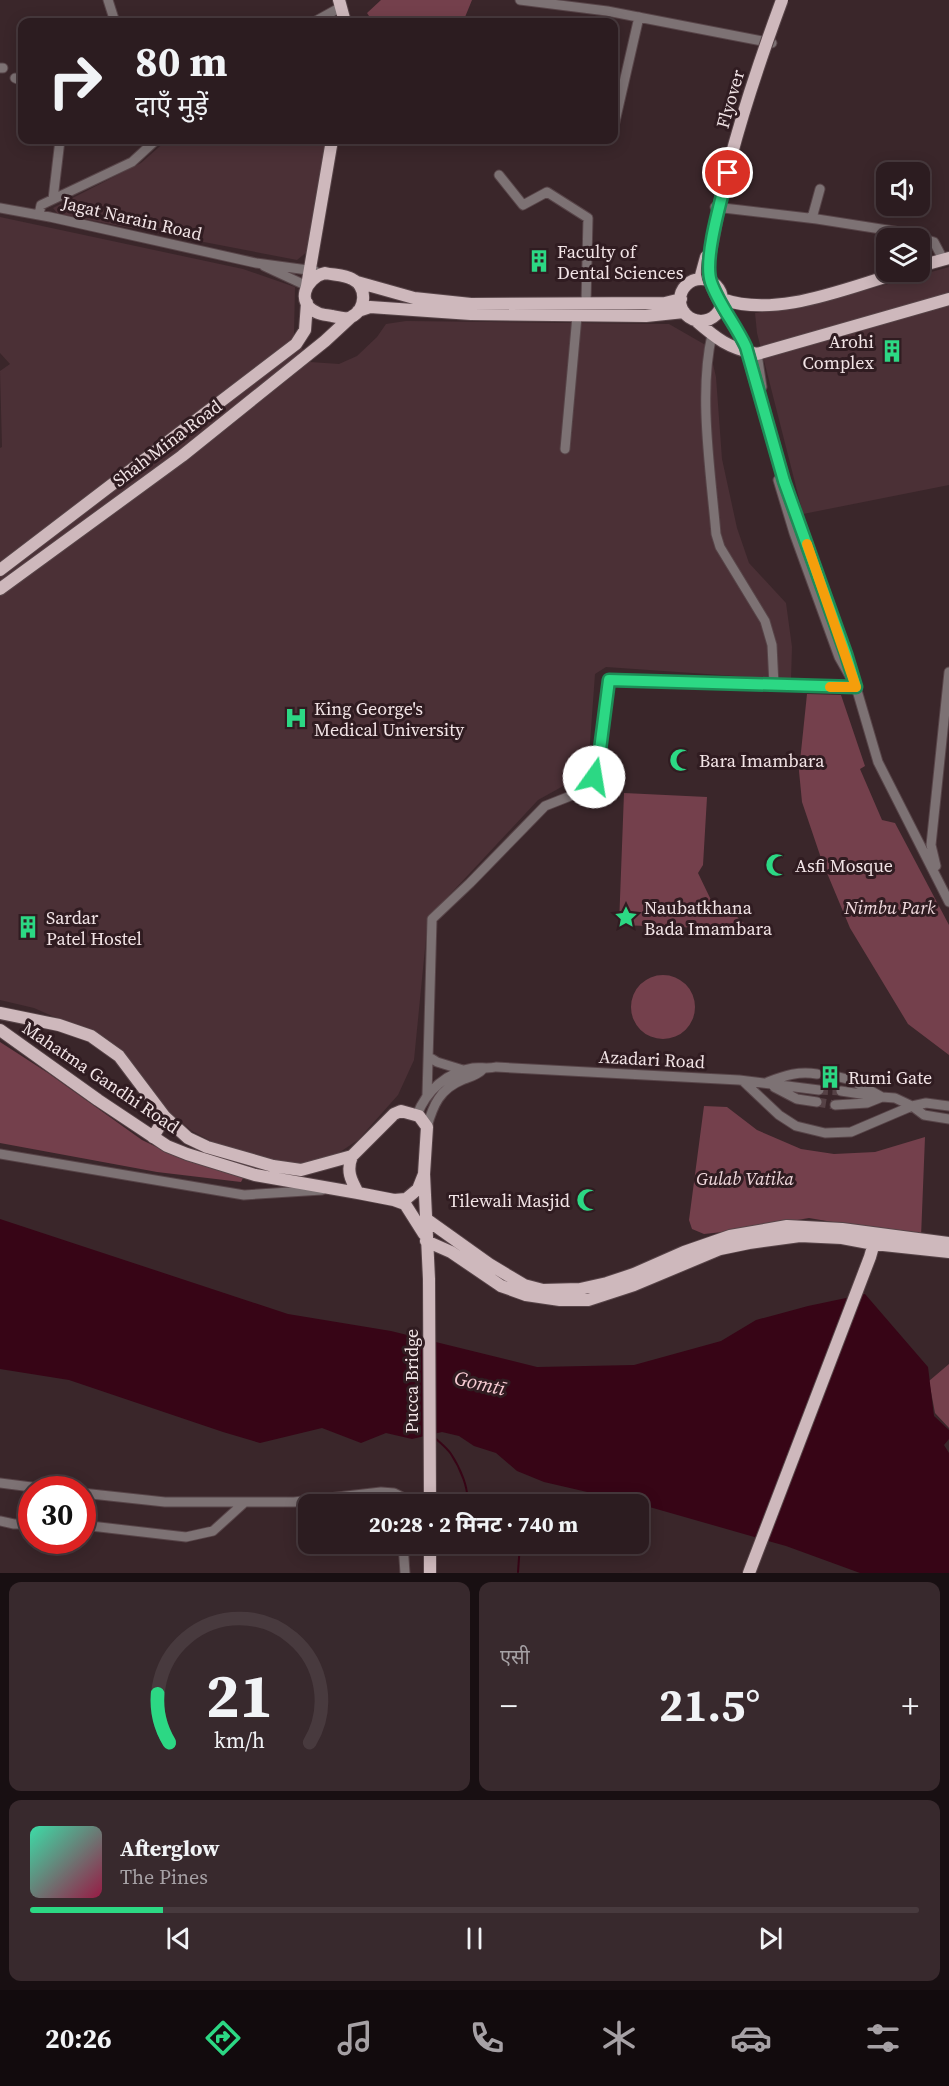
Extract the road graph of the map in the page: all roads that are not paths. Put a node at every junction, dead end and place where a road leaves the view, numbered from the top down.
1 (108, 0) edge
2 (520, 0) edge
3 (780, 0) edge
4 (788, 0) edge
5 (340, 3) edge
6 (639, 17) junction
7 (114, 18) edge
8 (319, 18) edge
9 (344, 18) edge
10 (767, 42) junction
11 (618, 109) edge
12 (60, 144) edge
13 (152, 144) edge
14 (331, 144) edge
15 (499, 175) dead end
16 (820, 189) dead end
17 (53, 199) junction
18 (323, 200) junction
19 (719, 207) junction
20 (0, 208) edge
21 (39, 215) junction
22 (812, 218) junction
23 (946, 259) edge
24 (256, 263) junction
25 (930, 263) edge
26 (309, 270) junction
27 (325, 273) junction
28 (700, 279) junction
29 (876, 279) edge
30 (357, 282) junction
31 (715, 284) junction
32 (307, 286) junction
33 (681, 299) junction
34 (722, 299) junction
35 (949, 300) edge
36 (307, 303) junction
37 (586, 303) junction
38 (508, 309) junction
39 (684, 312) junction
40 (355, 314) junction
41 (577, 316) junction
42 (695, 320) junction
43 (712, 335) junction
44 (757, 354) junction
45 (216, 405) junction
46 (228, 419) junction
47 (565, 448) dead end
48 (96, 497) junction
49 (107, 511) junction
50 (32, 546) junction
51 (41, 559) junction
52 (0, 570) edge
53 (0, 589) edge
54 (949, 672) edge
55 (774, 685) junction
56 (856, 687) junction
57 (939, 879) junction
58 (949, 902) edge
59 (2, 1013) edge
60 (0, 1029) edge
61 (429, 1057) junction
62 (483, 1069) junction
63 (463, 1070) junction
64 (817, 1074) tunnel mouth
65 (835, 1076) tunnel mouth
66 (743, 1081) junction
67 (766, 1083) junction
68 (819, 1090) tunnel mouth
69 (841, 1091) tunnel mouth
70 (427, 1095) junction
71 (882, 1097) junction
72 (817, 1102) tunnel mouth
73 (835, 1105) tunnel mouth
74 (912, 1106) junction
75 (949, 1107) edge
76 (417, 1115) junction
77 (165, 1117) junction
78 (949, 1119) edge
79 (427, 1127) junction
80 (153, 1137) junction
81 (0, 1154) edge
82 (352, 1156) junction
83 (424, 1174) junction
84 (334, 1190) junction
85 (358, 1193) junction
86 (394, 1200) junction
87 (426, 1219) junction
88 (875, 1239) junction
89 (426, 1240) junction
90 (949, 1243) edge
91 (949, 1252) edge
92 (681, 1259) junction
93 (0, 1483) edge
94 (18, 1485) edge
95 (364, 1494) edge
96 (396, 1494) edge
97 (430, 1494) edge
98 (96, 1495) edge
99 (245, 1502) junction
100 (298, 1502) edge
101 (0, 1521) edge
102 (18, 1524) edge
103 (96, 1527) edge
104 (404, 1554) edge
105 (430, 1554) edge
106 (405, 1573) edge
107 (430, 1573) edge
108 (748, 1573) edge

1 - 7 street
2 - 6 street
3 - 10 main road
3 - 56 main road, Flyover, bridge
4 - 10 main road
5 - 8 street
5 - 9 main road
6 - 10 street
6 - 11 street
10 - 19 main road
12 - 17 street
13 - 17 street
14 - 18 main road
15 - 37 street
16 - 22 street
17 - 21 street
18 - 26 main road
18 - 27 main road
19 - 22 street
19 - 28 main road
19 - 31 main road
20 - 21 street, Jagat Narain Road
21 - 24 street, Jagat Narain Road
22 - 23 street
23 - 25 main road
24 - 26 street, Jagat Narain Road
24 - 32 street, Jagat Narain Road
26 - 27 street, Jagat Narain Road
26 - 32 main road
27 - 30 main road
27 - 32 main road
28 - 31 main road
28 - 33 main road
29 - 34 main road
30 - 38 main road
30 - 40 main road
31 - 34 main road
32 - 36 main road
33 - 37 main road
33 - 39 main road
34 - 42 main road
35 - 44 main road
36 - 40 main road
36 - 45 main road, Shah Mina Road
37 - 38 main road
38 - 40 main road
38 - 41 main road
39 - 41 main road
39 - 42 main road
40 - 46 main road, Shah Mina Road
41 - 47 street
42 - 43 main road
43 - 44 main road
43 - 55 street
44 - 56 street
45 - 46 main road
45 - 48 main road, Shah Mina Road
46 - 49 main road, Shah Mina Road
48 - 49 main road
48 - 50 main road, Shah Mina Road
49 - 51 main road, Shah Mina Road
50 - 51 main road
50 - 52 main road, Shah Mina Road
51 - 53 main road, Shah Mina Road
54 - 57 street
55 - 56 street
55 - 61 street
56 - 57 street
57 - 58 street
59 - 60 main road
59 - 77 main road, Mahatma Gandhi Road
60 - 80 main road, Mahatma Gandhi Road
61 - 63 street
61 - 70 street
62 - 63 street, Azadari Road
62 - 66 street, Azadari Road
62 - 79 street
63 - 70 street
64 - 67 street, Azadari Road
65 - 71 street
66 - 67 street, Azadari Road
66 - 74 street
67 - 68 street
67 - 72 street
69 - 71 street
70 - 76 street
71 - 73 street
71 - 74 street
74 - 75 street
74 - 78 street
76 - 79 main road
76 - 82 main road
77 - 80 main road
77 - 82 main road, Mahatma Gandhi Road
79 - 83 main road
80 - 84 main road, Mahatma Gandhi Road
81 - 84 street
82 - 85 main road
83 - 86 main road
83 - 87 main road, Pucca Bridge
84 - 85 main road, Mahatma Gandhi Road
85 - 86 main road
86 - 89 main road
87 - 89 main road, Pucca Bridge
87 - 92 main road
88 - 90 main road
88 - 91 main road
88 - 92 main road
88 - 108 main road
89 - 92 main road
89 - 97 main road, Pucca Bridge
93 - 94 street
95 - 96 street
98 - 99 street
99 - 100 street
99 - 103 street
101 - 102 street
104 - 106 street
105 - 107 main road

